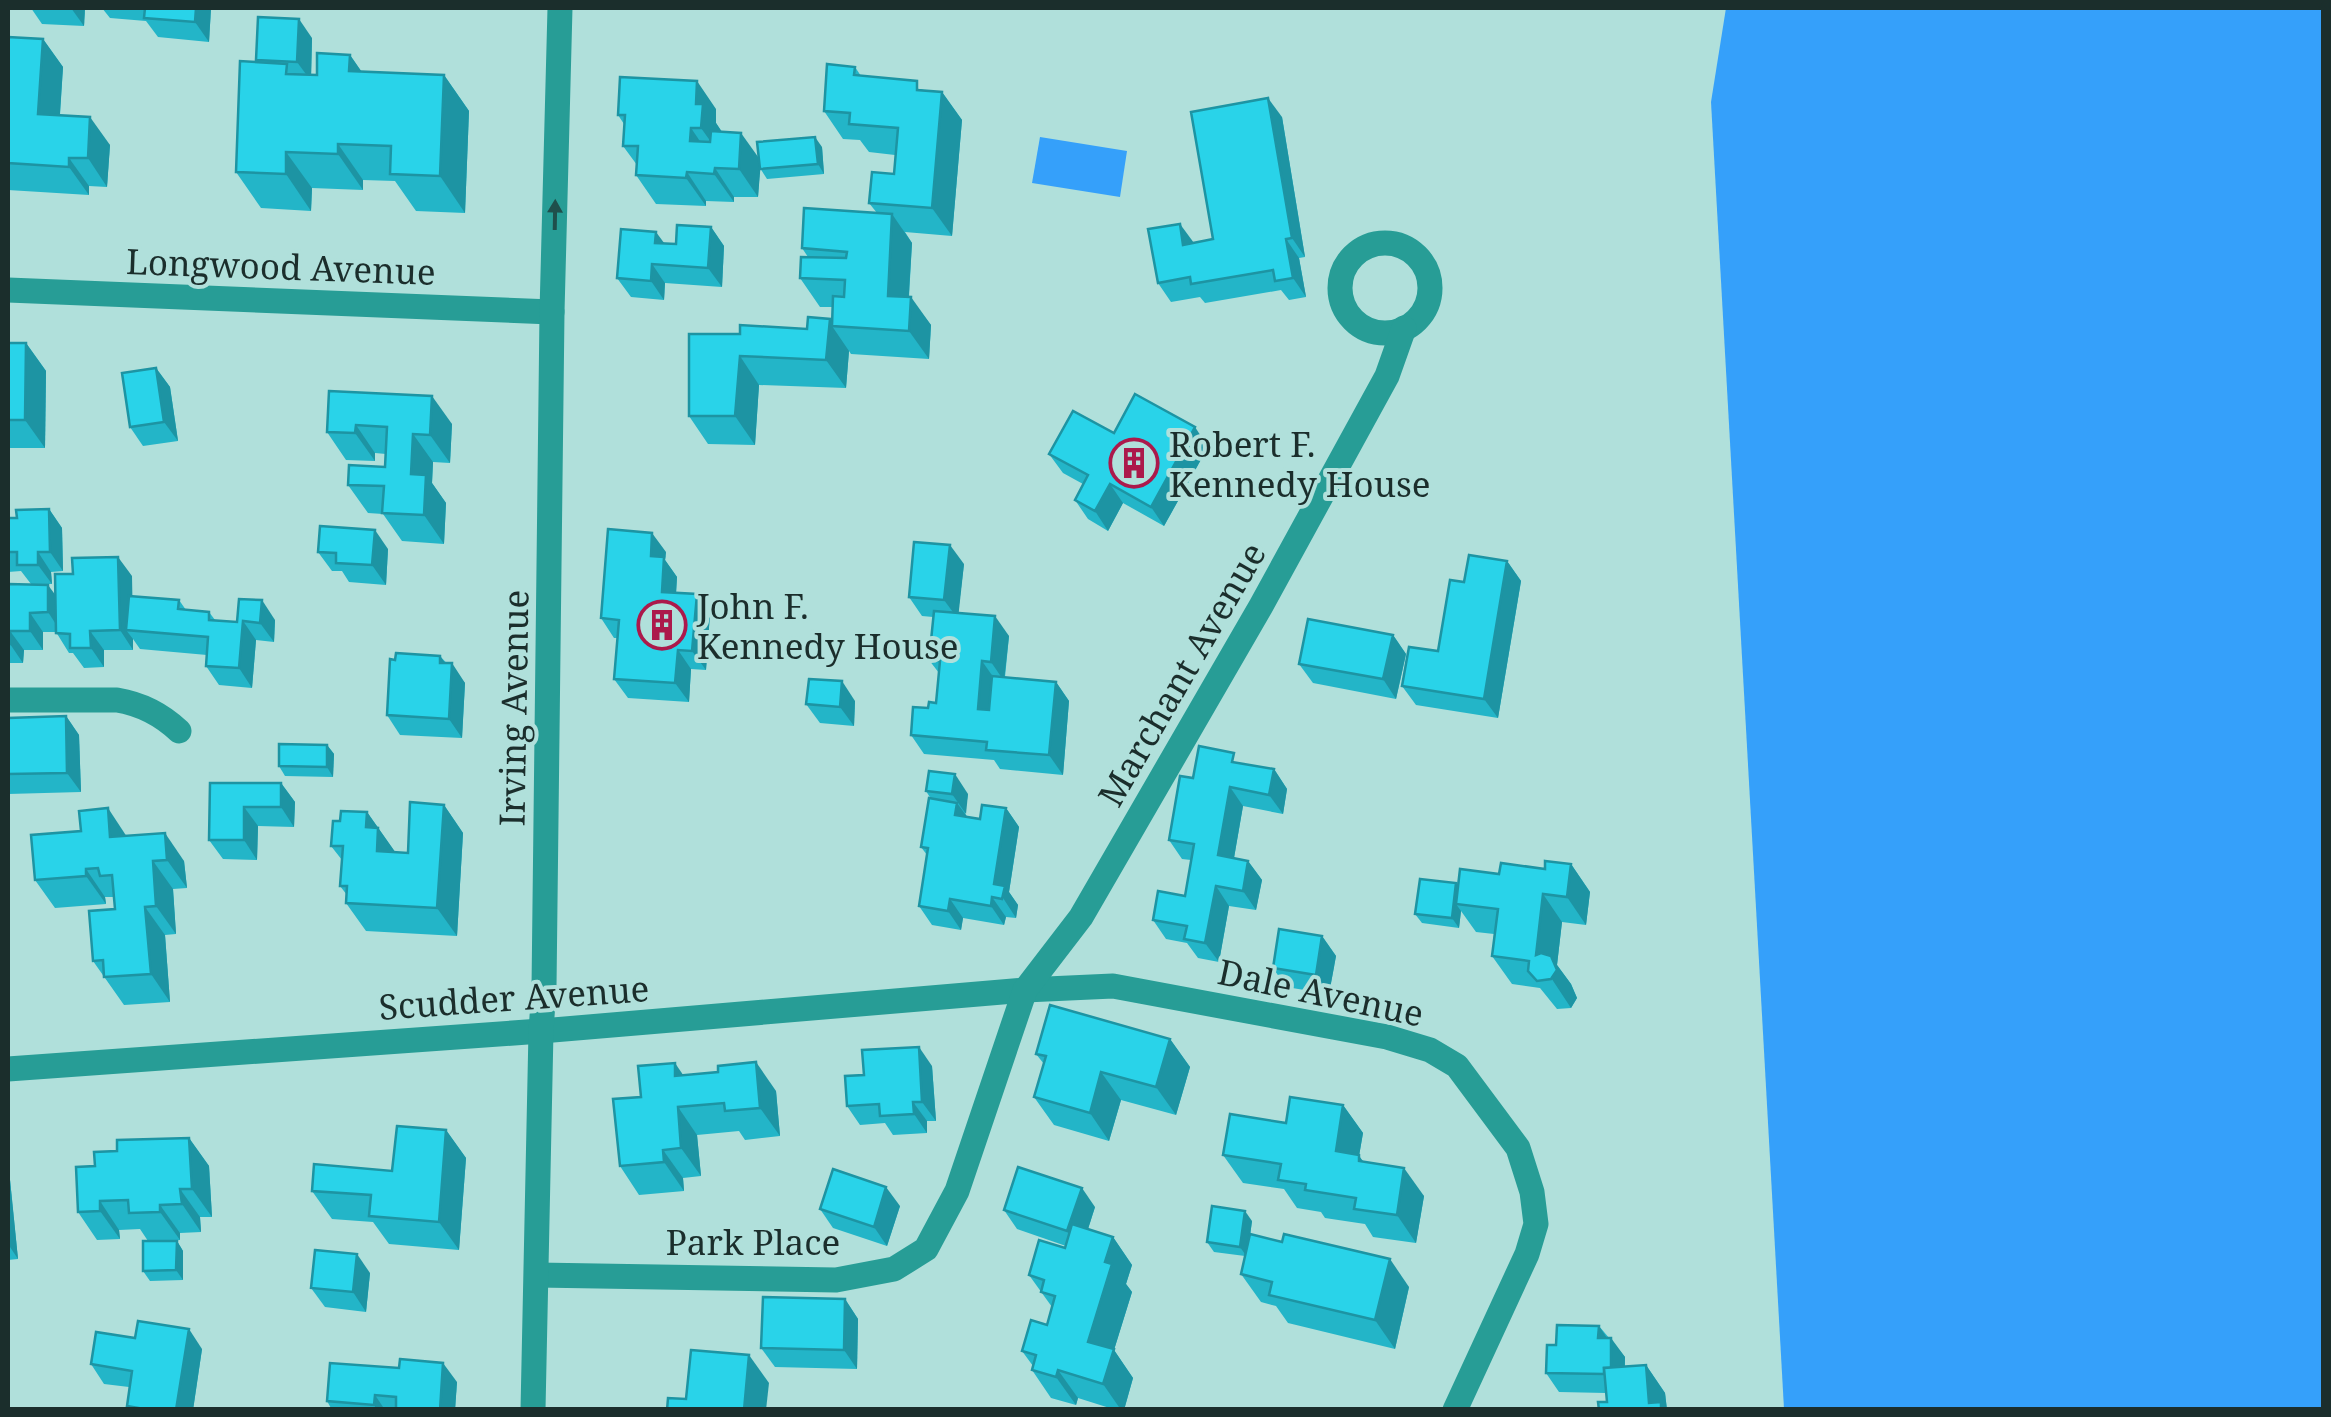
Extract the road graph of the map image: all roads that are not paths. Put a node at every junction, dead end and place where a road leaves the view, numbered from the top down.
1 (560, 8) edge
2 (8, 290) edge
3 (552, 312) junction
4 (1404, 328) dead end
5 (8, 700) edge
6 (180, 732) dead end
7 (1025, 990) junction
8 (541, 1032) junction
9 (8, 1069) edge
10 (536, 1275) junction
11 (534, 1410) edge
12 (1456, 1410) edge

3 -> 1 street, Irving Avenue
2 - 3 street, Longwood Avenue
3 - 8 street, Irving Avenue
4 - 7 street, Marchant Avenue
5 - 6 street
7 - 8 street, Scudder Avenue
7 - 10 street, Park Place
7 - 12 street, Dale Avenue
8 - 9 street, Scudder Avenue
8 - 10 street, Irving Avenue
10 - 11 street, Irving Avenue

